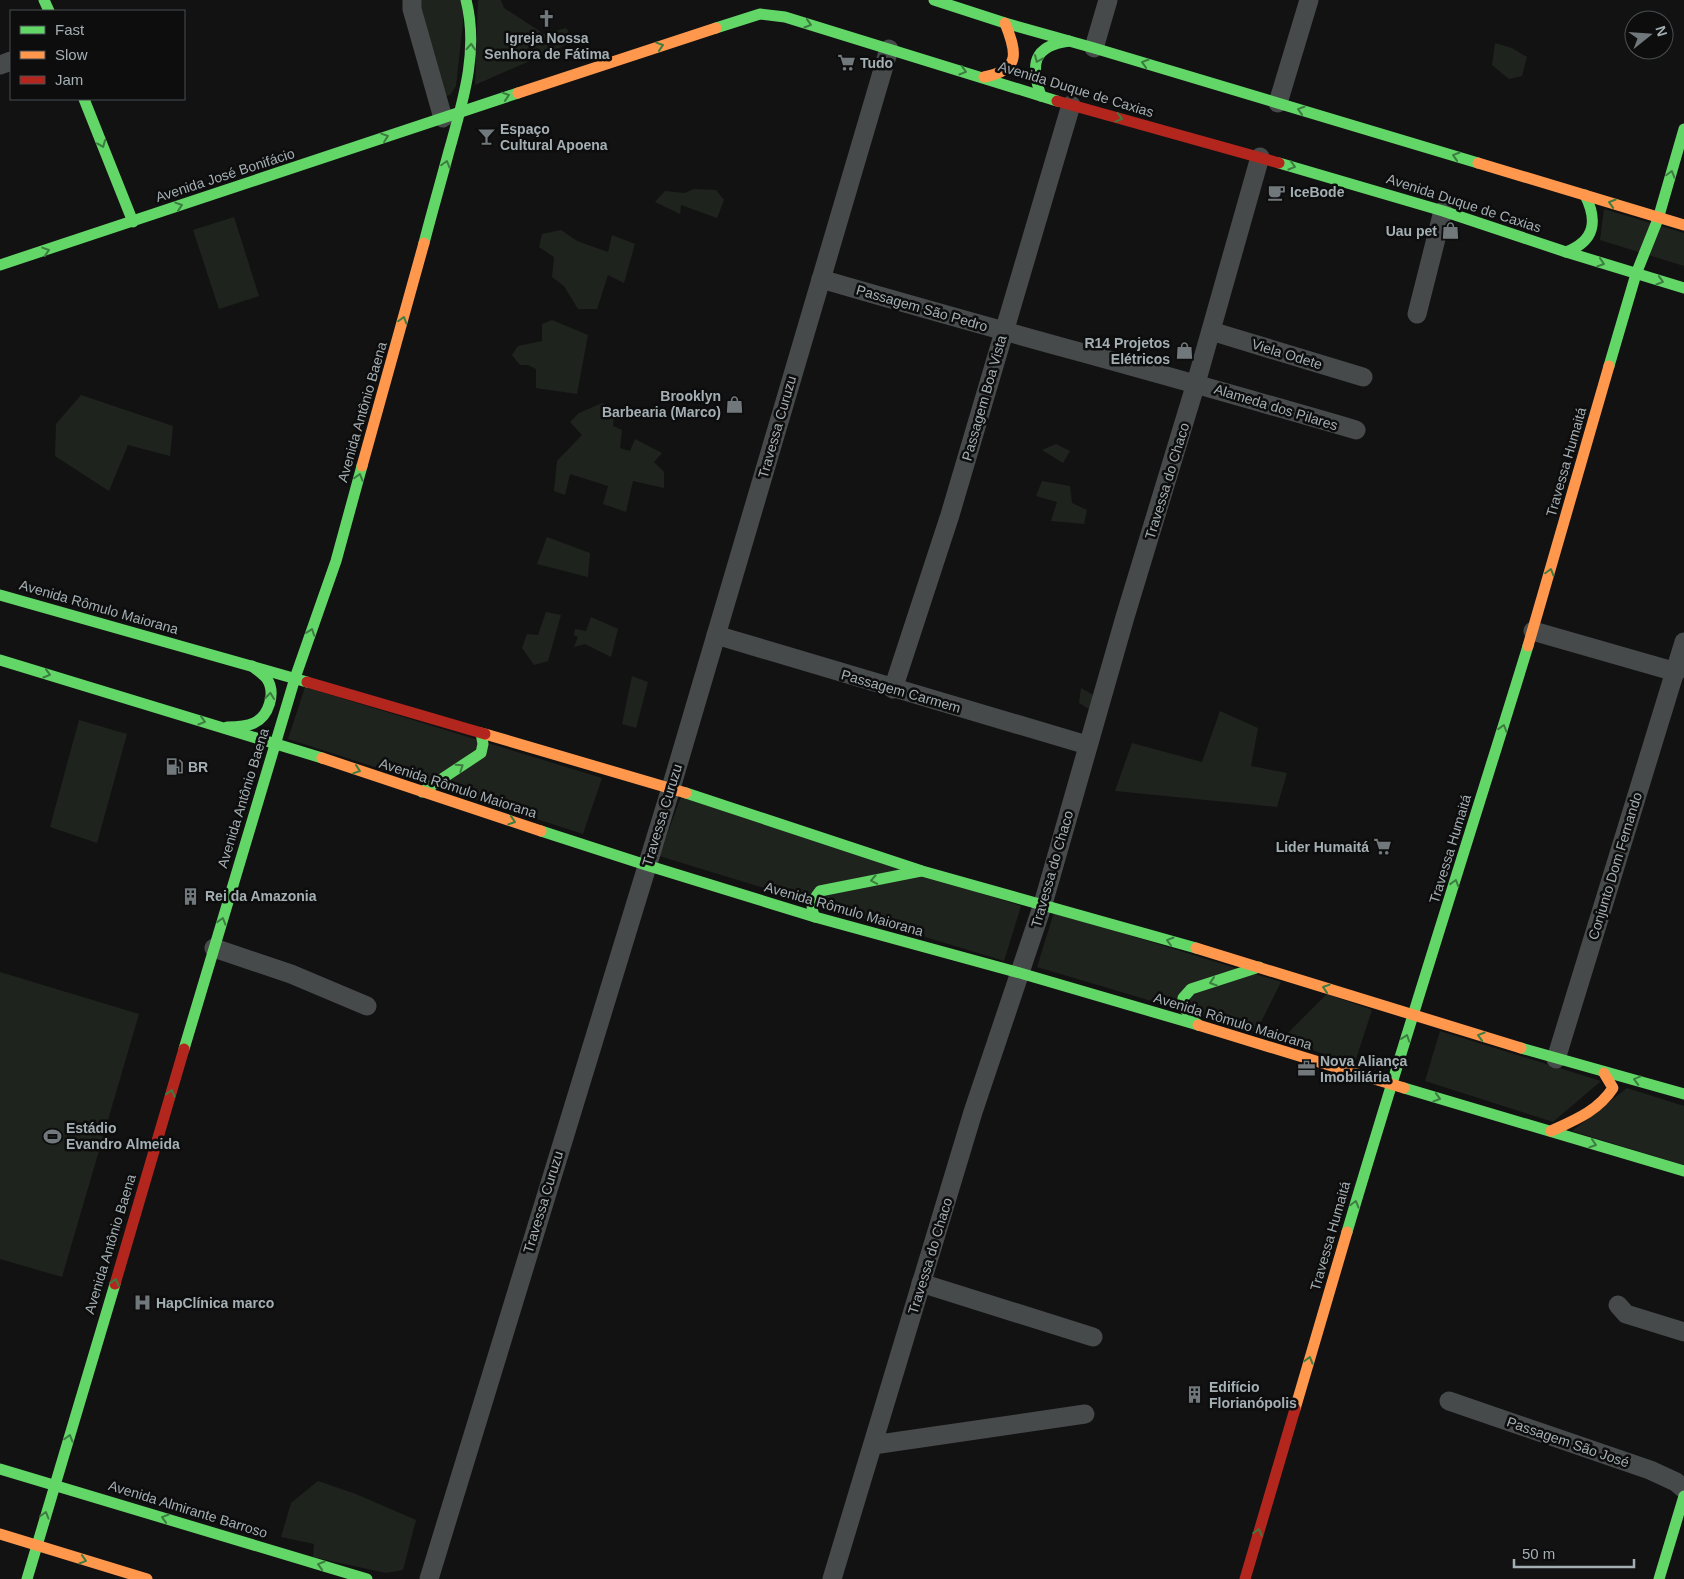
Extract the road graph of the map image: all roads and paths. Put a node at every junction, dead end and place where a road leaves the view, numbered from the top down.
1 (412, 0) edge
2 (466, 0) edge
3 (934, 0) edge
4 (1108, 0) edge
5 (1309, 0) edge
6 (1006, 24) junction
7 (1068, 41) junction
8 (1094, 48) junction
9 (890, 49) junction
10 (984, 77) junction
11 (1041, 96) junction
12 (84, 100) edge
13 (1278, 103) junction
14 (1071, 105) junction
15 (451, 115) junction
16 (1684, 129) edge
17 (1260, 156) junction
18 (1584, 195) junction
19 (1443, 211) junction
20 (1658, 218) junction
21 (133, 222) junction
22 (1684, 225) edge
23 (1566, 252) junction
24 (0, 266) edge
25 (1636, 274) junction
26 (821, 279) junction
27 (1684, 288) edge
28 (1417, 314) dead end
29 (1211, 331) junction
30 (1003, 332) junction
31 (1363, 377) dead end
32 (1196, 383) junction
33 (1356, 430) dead end
34 (0, 595) edge
35 (1533, 631) junction
36 (716, 635) junction
37 (1684, 642) edge
38 (0, 660) edge
39 (252, 666) junction
40 (1676, 672) junction
41 (295, 678) junction
42 (892, 689) junction
43 (222, 727) junction
44 (481, 734) junction
45 (275, 743) junction
46 (1087, 745) junction
47 (671, 788) junction
48 (422, 792) junction
49 (646, 865) junction
50 (922, 871) junction
51 (1043, 904) junction
52 (815, 918) junction
53 (214, 948) junction
54 (1259, 967) junction
55 (1020, 973) junction
56 (366, 1006) dead end
57 (1414, 1016) junction
58 (1198, 1025) junction
59 (1556, 1059) junction
60 (1604, 1073) junction
61 (1391, 1084) junction
62 (1684, 1094) edge
63 (1551, 1131) junction
64 (1684, 1171) edge
65 (921, 1283) junction
66 (1618, 1305) dead end
67 (1684, 1332) edge
68 (1093, 1337) dead end
69 (1449, 1401) dead end
70 (1084, 1414) dead end
71 (873, 1445) junction
72 (0, 1469) edge
73 (54, 1485) junction
74 (1684, 1489) edge
75 (1684, 1496) edge
76 (0, 1534) edge
77 (37, 1546) junction
78 (27, 1579) edge
79 (148, 1579) edge
80 (367, 1579) edge
81 (429, 1579) edge
82 (832, 1579) edge
83 (1245, 1579) edge
84 (1659, 1579) edge

1 - 15 street
15 -> 2 main road, Avenida Antônio Baena
3 - 6 main road
4 - 8 street
5 - 13 street
6 - 7 main road
6 - 10 main road
7 - 8 main road
7 -> 11 main road
13 -> 8 main road
9 -> 10 main road, Avenida Duque de Caxias
15 -> 9 main road, Avenida Duque de Caxias
9 - 26 street, Travessa Curuzu
10 - 11 main road, Avenida Duque de Caxias
11 - 14 main road, Avenida Duque de Caxias
12 -> 21 main road
18 -> 13 main road
14 -> 17 main road, Avenida Duque de Caxias
14 - 30 street, Passagem Boa Vista
21 -> 15 main road, Avenida José Bonifácio
41 -> 15 main road, Avenida Antônio Baena
20 -> 16 main road, Travessa Humaitá
17 -> 19 main road, Avenida Duque de Caxias
17 - 29 street, Travessa do Chaco
20 -> 18 main road
18 - 23 main road
19 - 23 main road, Avenida Duque de Caxias
19 - 28 street
20 - 22 main road
20 - 25 main road, Travessa Humaitá
24 -> 21 main road, Avenida José Bonifácio
23 -> 25 main road, Avenida Duque de Caxias
25 -> 27 main road, Avenida Duque de Caxias
35 -> 25 main road, Travessa Humaitá
26 - 30 street, Passagem São Pedro
26 - 36 street, Travessa Curuzu
29 - 31 street, Viela Odete
29 - 32 street, Travessa do Chaco
30 - 32 street, Passagem São Pedro
30 - 42 street, Passagem Boa Vista
32 - 33 street, Alameda dos Pilares
32 - 46 street, Travessa do Chaco
34 - 39 main road, Avenida Rômulo Maiorana
35 - 40 street
57 -> 35 main road, Travessa Humaitá
36 - 42 street, Passagem Carmem
36 - 47 street, Travessa Curuzu
37 - 40 street, Conjunto Dom Fernando
38 -> 43 main road, Avenida Rômulo Maiorana
39 - 41 main road, Avenida Rômulo Maiorana
43 -> 39 main road
40 - 59 street, Conjunto Dom Fernando
41 - 44 main road, Avenida Rômulo Maiorana
41 - 45 main road, Avenida Antônio Baena
42 - 46 street, Passagem Carmem
43 - 45 main road, Avenida Rômulo Maiorana
44 - 47 main road, Avenida Rômulo Maiorana
48 -> 44 main road
45 -> 48 main road, Avenida Rômulo Maiorana
53 -> 45 main road, Avenida Antônio Baena
46 - 51 street, Travessa do Chaco
47 - 49 street, Travessa Curuzu
47 - 50 main road, Avenida Rômulo Maiorana
48 -> 49 main road, Avenida Rômulo Maiorana
49 - 52 main road, Avenida Rômulo Maiorana
49 - 81 street, Travessa Curuzu
50 - 51 main road, Avenida Rômulo Maiorana
50 -> 52 main road
54 -> 51 main road, Avenida Rômulo Maiorana
51 - 55 street, Travessa do Chaco
52 - 55 main road, Avenida Rômulo Maiorana
53 - 56 street
73 -> 53 main road, Avenida Antônio Baena
57 -> 54 main road, Avenida Rômulo Maiorana
54 -> 58 main road
55 - 58 main road, Avenida Rômulo Maiorana
55 - 65 street, Travessa do Chaco
59 -> 57 main road, Avenida Rômulo Maiorana
61 -> 57 main road, Travessa Humaitá
58 - 61 main road, Avenida Rômulo Maiorana
59 - 60 main road, Avenida Rômulo Maiorana
62 -> 60 main road, Avenida Rômulo Maiorana
60 - 63 main road
61 -> 63 main road, Avenida Rômulo Maiorana
83 -> 61 main road, Travessa Humaitá
63 -> 64 main road, Avenida Rômulo Maiorana
65 - 68 street
65 - 71 street, Travessa do Chaco
66 - 67 street
69 - 74 street, Passagem São José
70 - 71 street
71 - 82 street, Travessa do Chaco
72 - 73 main road, Avenida Almirante Barroso
77 -> 73 main road, Avenida Antônio Baena
80 -> 73 main road, Avenida Almirante Barroso
75 - 84 main road
76 - 77 main road
77 - 78 main road, Avenida Antônio Baena
77 -> 79 main road

